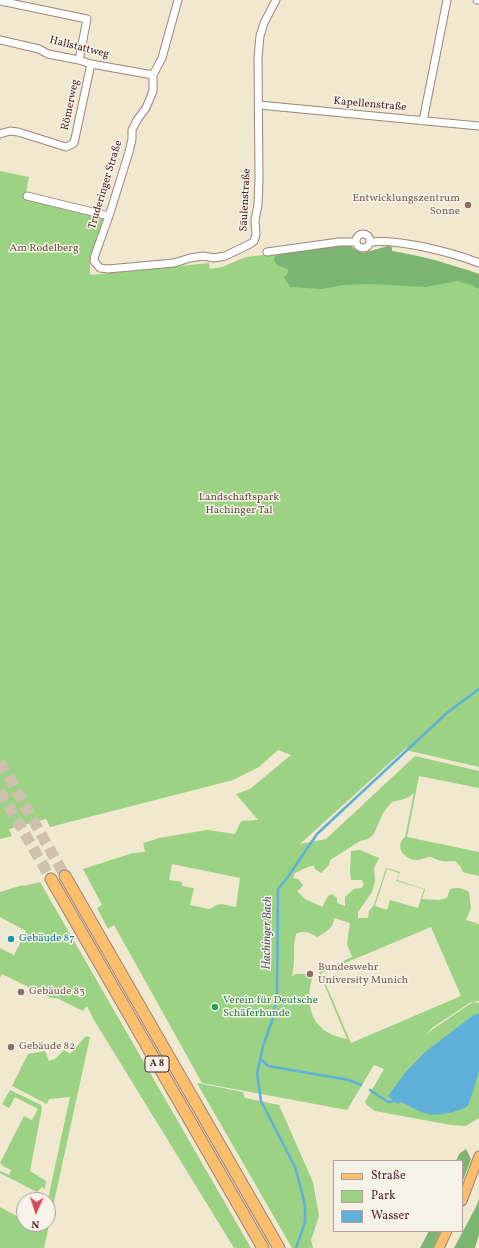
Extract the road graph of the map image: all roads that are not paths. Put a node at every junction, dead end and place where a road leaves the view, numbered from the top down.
1 (178, 0) edge
2 (276, 0) edge
3 (447, 0) edge
4 (0, 1) edge
5 (0, 40) edge
6 (79, 60) junction
7 (91, 64) junction
8 (153, 75) junction
9 (259, 105) junction
10 (423, 121) junction
11 (479, 126) edge
12 (0, 134) edge
13 (27, 196) dead end
14 (109, 216) junction
15 (267, 252) dead end
16 (479, 263) edge
17 (96, 264) joint
18 (65, 876) tunnel mouth
19 (51, 879) tunnel mouth
20 (479, 1156) edge
21 (463, 1198) edge
22 (447, 1232) edge
23 (263, 1248) edge
24 (279, 1248) edge
25 (439, 1248) edge

1 - 8 street, Truderinger Straße
2 - 9 street, Säulenstraße
3 - 10 street
4 - 6 street
5 - 6 street, Hallstattweg
6 - 7 street, Hallstattweg
7 - 8 street, Hallstattweg
7 - 12 street, Römerweg
8 - 14 street, Truderinger Straße
9 - 10 street, Kapellenstraße
9 - 17 street, Säulenstraße
10 - 11 street, Kapellenstraße
13 - 14 street
14 - 17 street, Truderinger Straße
15 - 16 street
18 - 24 highway, A 8
19 - 23 highway, A 8
20 - 21 main road
22 - 25 main road

